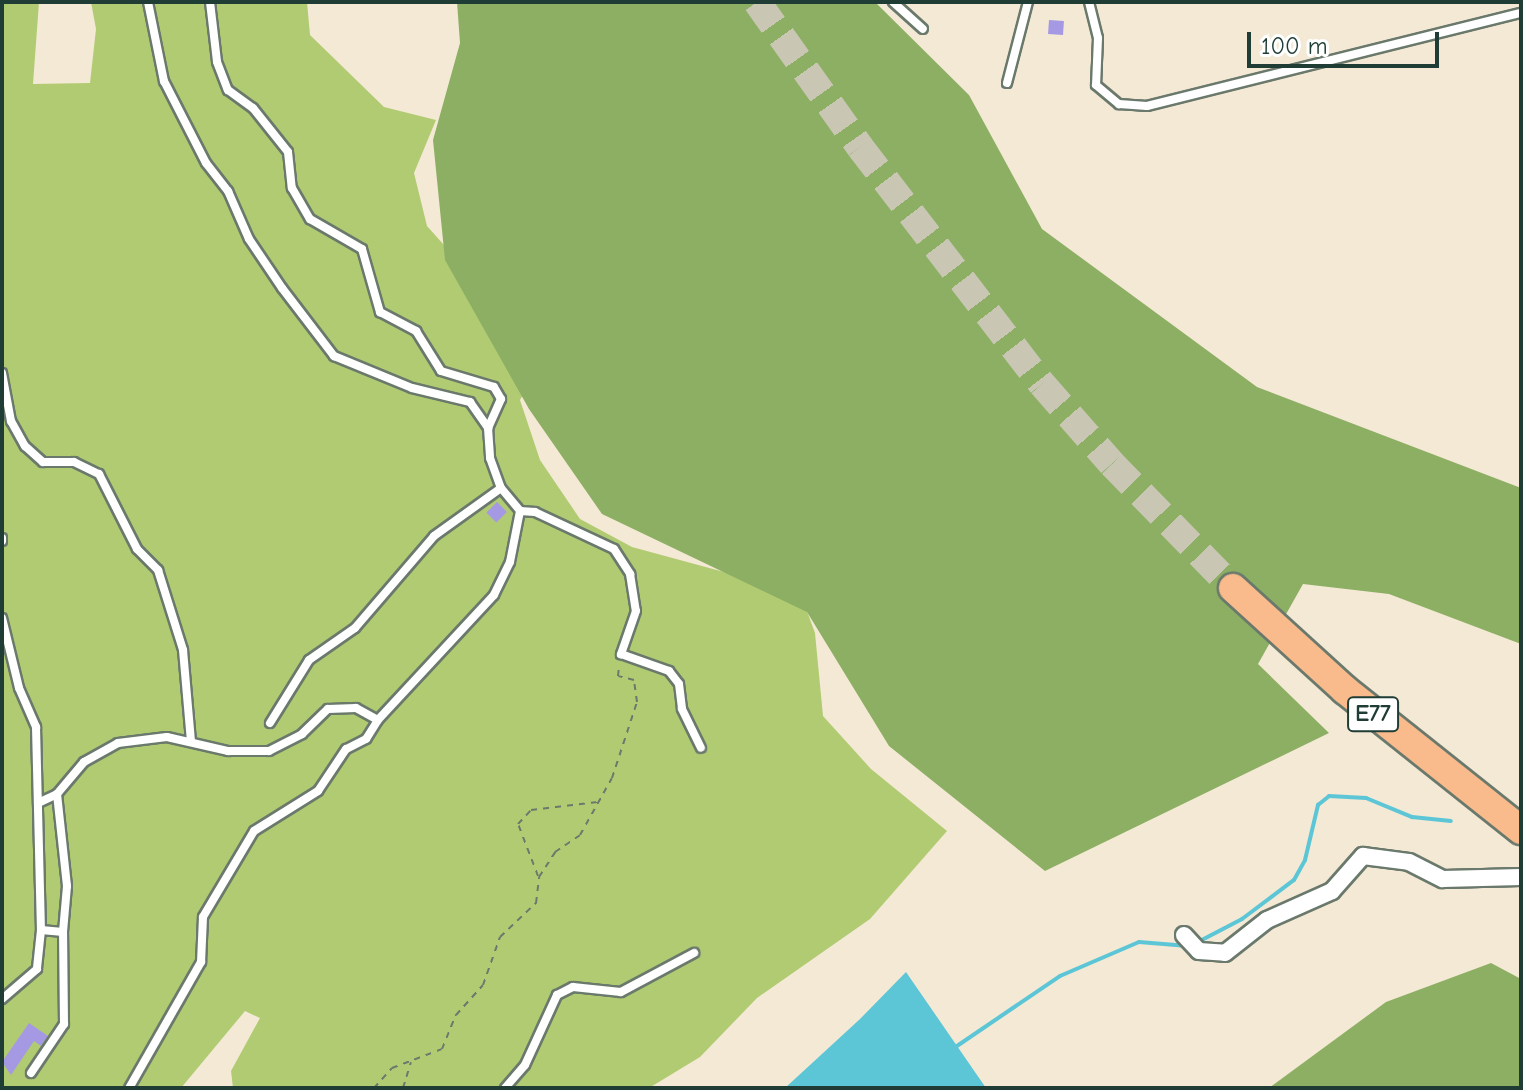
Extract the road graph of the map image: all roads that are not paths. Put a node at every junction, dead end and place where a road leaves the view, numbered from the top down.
1 (148, 2) edge
2 (210, 2) edge
3 (893, 2) edge
4 (1028, 2) edge
5 (1089, 2) edge
6 (1521, 13) edge
7 (923, 29) dead end
8 (1007, 83) dead end
9 (2, 373) edge
10 (488, 428) junction
11 (501, 488) junction
12 (520, 511) junction
13 (2, 618) edge
14 (378, 720) junction
15 (270, 723) dead end
16 (191, 741) junction
17 (701, 748) dead end
18 (57, 794) junction
19 (38, 803) junction
20 (1521, 816) edge
21 (1521, 830) edge
22 (1521, 877) edge
23 (41, 930) junction
24 (63, 932) junction
25 (1184, 935) dead end
26 (694, 953) dead end
27 (2, 999) edge
28 (31, 1073) dead end
29 (129, 1088) edge
30 (505, 1088) edge

1 - 10 lane
2 - 10 lane
3 - 7 lane
4 - 8 lane
5 - 6 lane
9 - 16 lane
10 - 11 lane
11 - 12 lane
11 - 15 lane
12 - 14 lane
12 - 17 lane
13 - 19 lane
14 - 16 lane
14 - 29 lane
16 - 18 lane
18 - 19 lane
18 - 24 lane
19 - 23 lane
20 - 21 highway, E77
22 - 25 street
23 - 24 lane
23 - 27 lane
24 - 28 lane
26 - 30 lane

